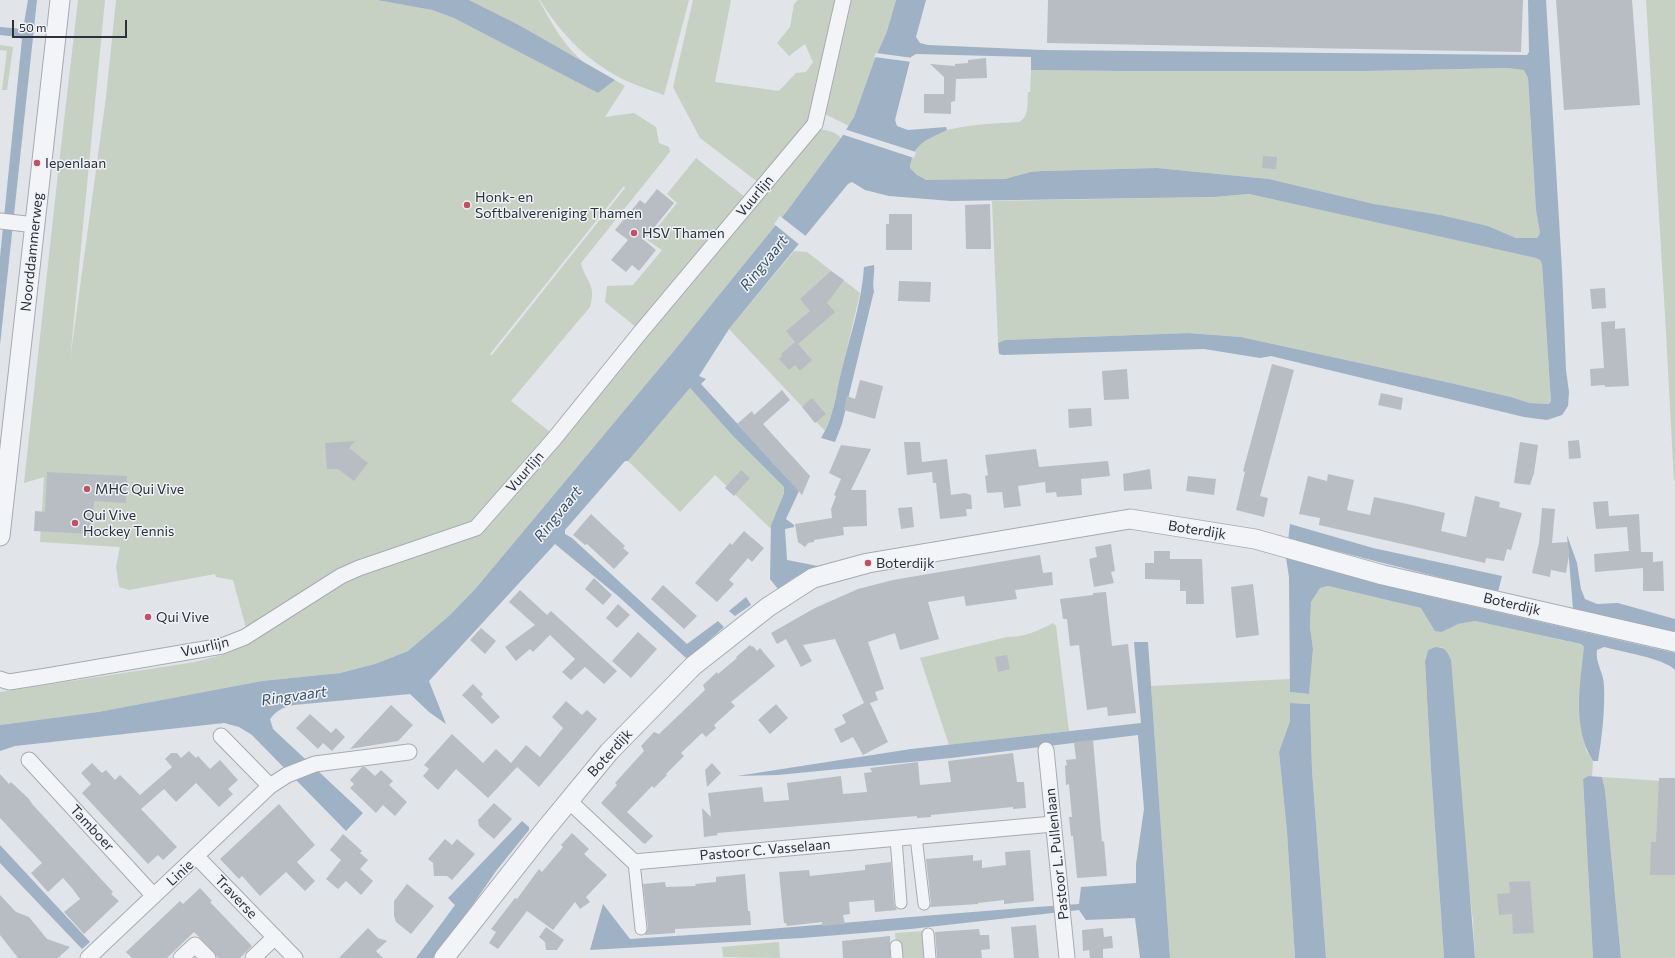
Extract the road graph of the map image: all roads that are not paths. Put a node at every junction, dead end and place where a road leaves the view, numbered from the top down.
1 (60, 0) edge
2 (844, 0) edge
3 (0, 221) edge
4 (28, 224) junction
5 (2, 504) edge
6 (0, 536) edge
7 (1675, 642) edge
8 (0, 679) edge
9 (221, 736) dead end
10 (1046, 750) dead end
11 (409, 752) dead end
12 (29, 760) dead end
13 (270, 786) junction
14 (569, 801) junction
15 (1053, 824) junction
16 (916, 837) junction
17 (896, 839) junction
18 (197, 857) junction
19 (634, 862) junction
20 (154, 896) junction
21 (901, 903) dead end
22 (924, 904) dead end
23 (641, 929) dead end
24 (928, 934) dead end
25 (275, 937) junction
26 (896, 946) dead end
27 (98, 955) edge
28 (180, 958) edge
29 (208, 958) edge
30 (253, 958) edge
31 (295, 958) edge
32 (444, 958) edge
33 (897, 958) edge
34 (930, 958) edge
35 (1067, 958) edge

1 - 4 street, Noorddammerweg
2 - 8 street, Vuurlijn
3 - 4 street
4 - 5 street, Noorddammerweg
5 - 6 street, Noorddammerweg
7 - 14 street, Boterdijk
9 - 13 street
10 - 15 street, Pastoor L. Pullenlaan
11 - 13 street, Linie
12 - 20 street, Tamboer
13 - 18 street, Linie
14 - 19 street
14 - 32 street, Boterdijk
15 - 16 street, Pastoor C. Vasselaan
15 - 35 street, Pastoor L. Pullenlaan
16 - 17 street, Pastoor C. Vasselaan
16 - 22 street
17 - 19 street, Pastoor C. Vasselaan
17 - 21 street
18 - 20 street, Linie
18 - 25 street, Traverse
19 - 23 street
20 - 27 street, Linie
24 - 34 street
25 - 30 street
25 - 31 street, Traverse
26 - 33 street
28 - 29 street

